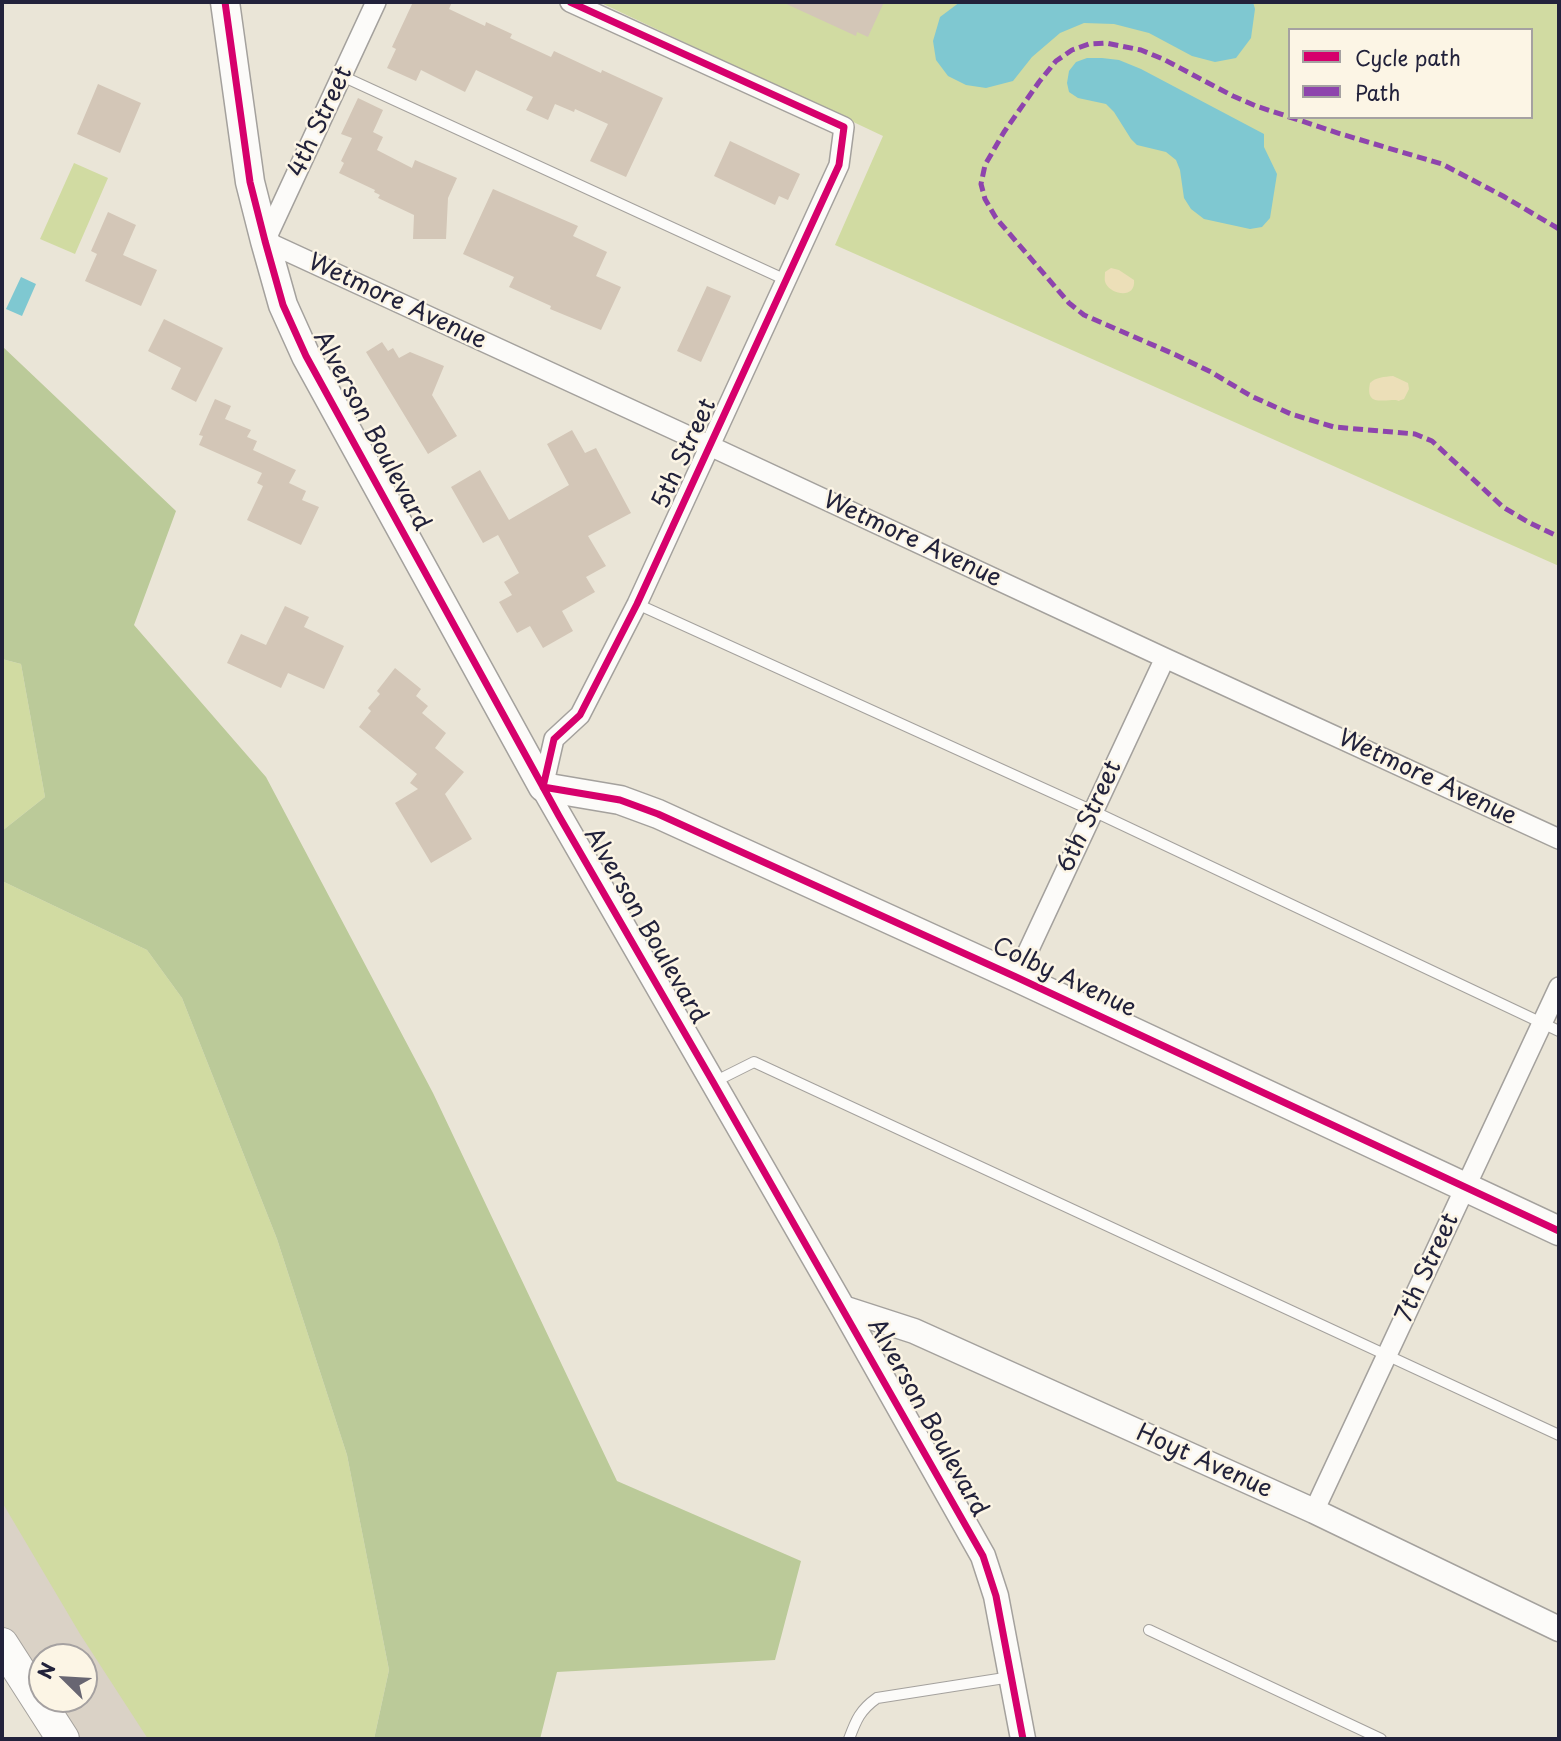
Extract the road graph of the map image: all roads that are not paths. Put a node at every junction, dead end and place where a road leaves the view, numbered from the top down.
1 (225, 2) edge
2 (376, 2) edge
3 (570, 2) edge
4 (342, 76) junction
5 (265, 241) junction
6 (786, 280) junction
7 (710, 446) junction
8 (637, 604) junction
9 (1165, 658) junction
10 (543, 787) junction
11 (1093, 811) junction
12 (1559, 839) edge
13 (1016, 976) junction
14 (1559, 987) edge
15 (1551, 1027) edge
16 (713, 1082) junction
17 (1466, 1188) junction
18 (1559, 1231) edge
19 (843, 1308) junction
20 (1387, 1355) junction
21 (1559, 1435) edge
22 (1314, 1511) junction
23 (1559, 1629) edge
24 (1149, 1630) dead end
25 (2, 1644) edge
26 (1012, 1677) junction
27 (62, 1739) edge
28 (849, 1739) edge
29 (1023, 1739) edge
30 (1381, 1739) edge

1 - 5 main road, Alverson Boulevard
2 - 4 street, 4th Street
3 - 6 street, 5th Street
4 - 5 street, 4th Street
4 - 6 lane
5 - 7 street, Wetmore Avenue
5 - 10 main road, Alverson Boulevard
6 - 7 street, 5th Street
7 - 8 street, 5th Street
7 - 9 street, Wetmore Avenue
8 - 10 street, 5th Street
8 - 11 lane
9 - 11 street, 6th Street
9 - 12 street, Wetmore Avenue
10 - 13 main road, Colby Avenue
10 - 16 street, Alverson Boulevard
11 - 13 street, 6th Street
11 - 15 lane
13 - 17 main road, Colby Avenue
14 - 15 street, 7th Street
15 - 17 street, 7th Street
16 - 19 street, Alverson Boulevard
16 - 20 lane
17 - 18 main road, Colby Avenue
17 - 20 street, 7th Street
19 - 22 street, Hoyt Avenue
19 - 26 street, Alverson Boulevard
20 - 21 lane
20 - 22 street, 7th Street
22 - 23 street, Hoyt Avenue
24 - 30 lane
25 - 27 main road
26 - 28 lane
26 - 29 street, Alverson Boulevard

